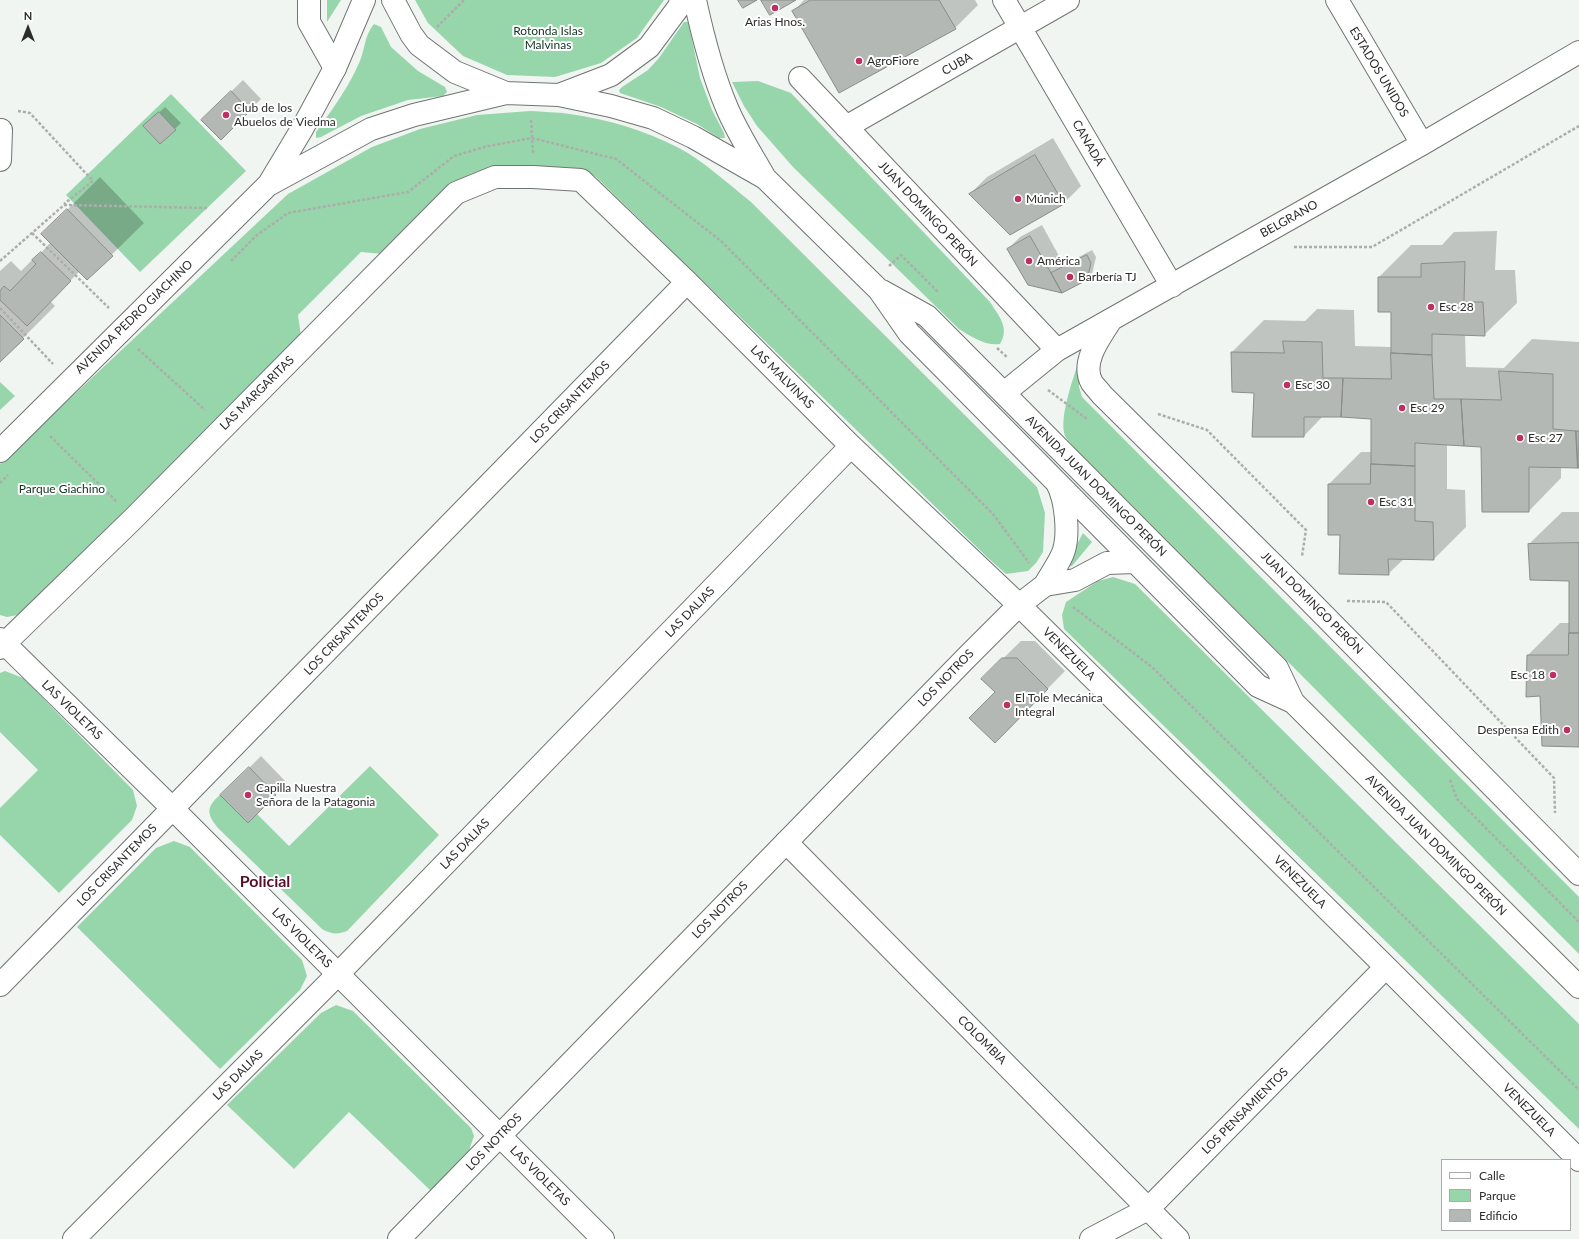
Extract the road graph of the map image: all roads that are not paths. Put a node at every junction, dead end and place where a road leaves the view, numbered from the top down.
1 (309, 0) edge
2 (364, 0) edge
3 (393, 0) edge
4 (682, 0) edge
5 (695, 0) edge
6 (1004, 0) edge
7 (1068, 0) edge
8 (1337, 0) edge
9 (1020, 28) junction
10 (1579, 52) edge
11 (335, 68) junction
12 (800, 78) dead end
13 (506, 93) junction
14 (560, 95) junction
15 (846, 127) junction
16 (1, 130) edge
17 (1422, 144) junction
18 (0, 160) edge
19 (533, 177) joint
20 (765, 178) junction
21 (269, 184) junction
22 (687, 282) junction
23 (876, 286) junction
24 (1172, 286) junction
25 (1112, 320) junction
26 (1057, 350) junction
27 (1004, 393) junction
28 (852, 446) junction
29 (0, 451) edge
30 (1055, 481) junction
31 (1136, 562) junction
32 (1045, 585) junction
33 (1019, 605) junction
34 (1, 644) edge
35 (1293, 702) junction
36 (173, 808) junction
37 (786, 842) junction
38 (1579, 874) edge
39 (1386, 968) junction
40 (338, 974) junction
41 (0, 985) edge
42 (1579, 987) edge
43 (500, 1136) junction
44 (1579, 1160) edge
45 (1148, 1209) junction
46 (74, 1239) edge
47 (399, 1239) edge
48 (603, 1239) edge
49 (1091, 1239) edge
50 (1178, 1239) edge

1 - 11 street
2 - 11 street, AVENIDA PEDRO GIACHINO
3 - 13 street
4 - 14 street
5 - 20 street, AVENIDA JUAN DOMINGO PERÓN
6 - 9 street, CANADÁ
7 - 9 street, CUBA
8 - 17 street, ESTADOS UNIDOS
9 - 15 street, CUBA
9 - 24 street, CANADÁ
10 - 17 street, BELGRANO
11 - 21 street, AVENIDA PEDRO GIACHINO
12 - 15 street, JUAN DOMINGO PERÓN
13 - 14 street
13 - 21 street, AVENIDA PEDRO GIACHINO
14 - 20 street, AVENIDA JUAN DOMINGO PERÓN
15 - 26 street, JUAN DOMINGO PERÓN
16 - 18 street
17 - 24 street, BELGRANO
19 - 22 street, LAS MALVINAS
19 - 34 street, LAS MARGARITAS
20 - 23 street, AVENIDA JUAN DOMINGO PERÓN
21 - 29 street, AVENIDA PEDRO GIACHINO
22 - 28 street, LAS MALVINAS
22 - 36 street, LOS CRISANTEMOS
23 - 27 street, AVENIDA JUAN DOMINGO PERÓN
23 - 30 street, AVENIDA JUAN DOMINGO PERÓN
24 - 25 street, BELGRANO
25 - 26 street, BELGRANO
25 - 38 street, JUAN DOMINGO PERÓN
26 - 27 street, BELGRANO
27 - 35 street, AVENIDA JUAN DOMINGO PERÓN
28 - 33 street, LAS MALVINAS
28 - 40 street, LAS DALIAS
30 - 31 street, AVENIDA JUAN DOMINGO PERÓN
30 - 32 street
31 - 32 street
31 - 35 street, AVENIDA JUAN DOMINGO PERÓN
32 - 33 street, LOS NOTROS
33 - 37 street, LOS NOTROS
33 - 39 street, VENEZUELA
34 - 36 street, LAS VIOLETAS
35 - 42 street, AVENIDA JUAN DOMINGO PERÓN
36 - 40 street, LAS VIOLETAS
36 - 41 street, LOS CRISANTEMOS
37 - 43 street, LOS NOTROS
37 - 45 street, COLOMBIA
39 - 44 street, VENEZUELA
39 - 45 street, LOS PENSAMIENTOS
40 - 43 street, LAS VIOLETAS
40 - 46 street, LAS DALIAS
43 - 47 street, LOS NOTROS
43 - 48 street, LAS VIOLETAS
45 - 49 street, LOS PENSAMIENTOS
45 - 50 street, COLOMBIA

